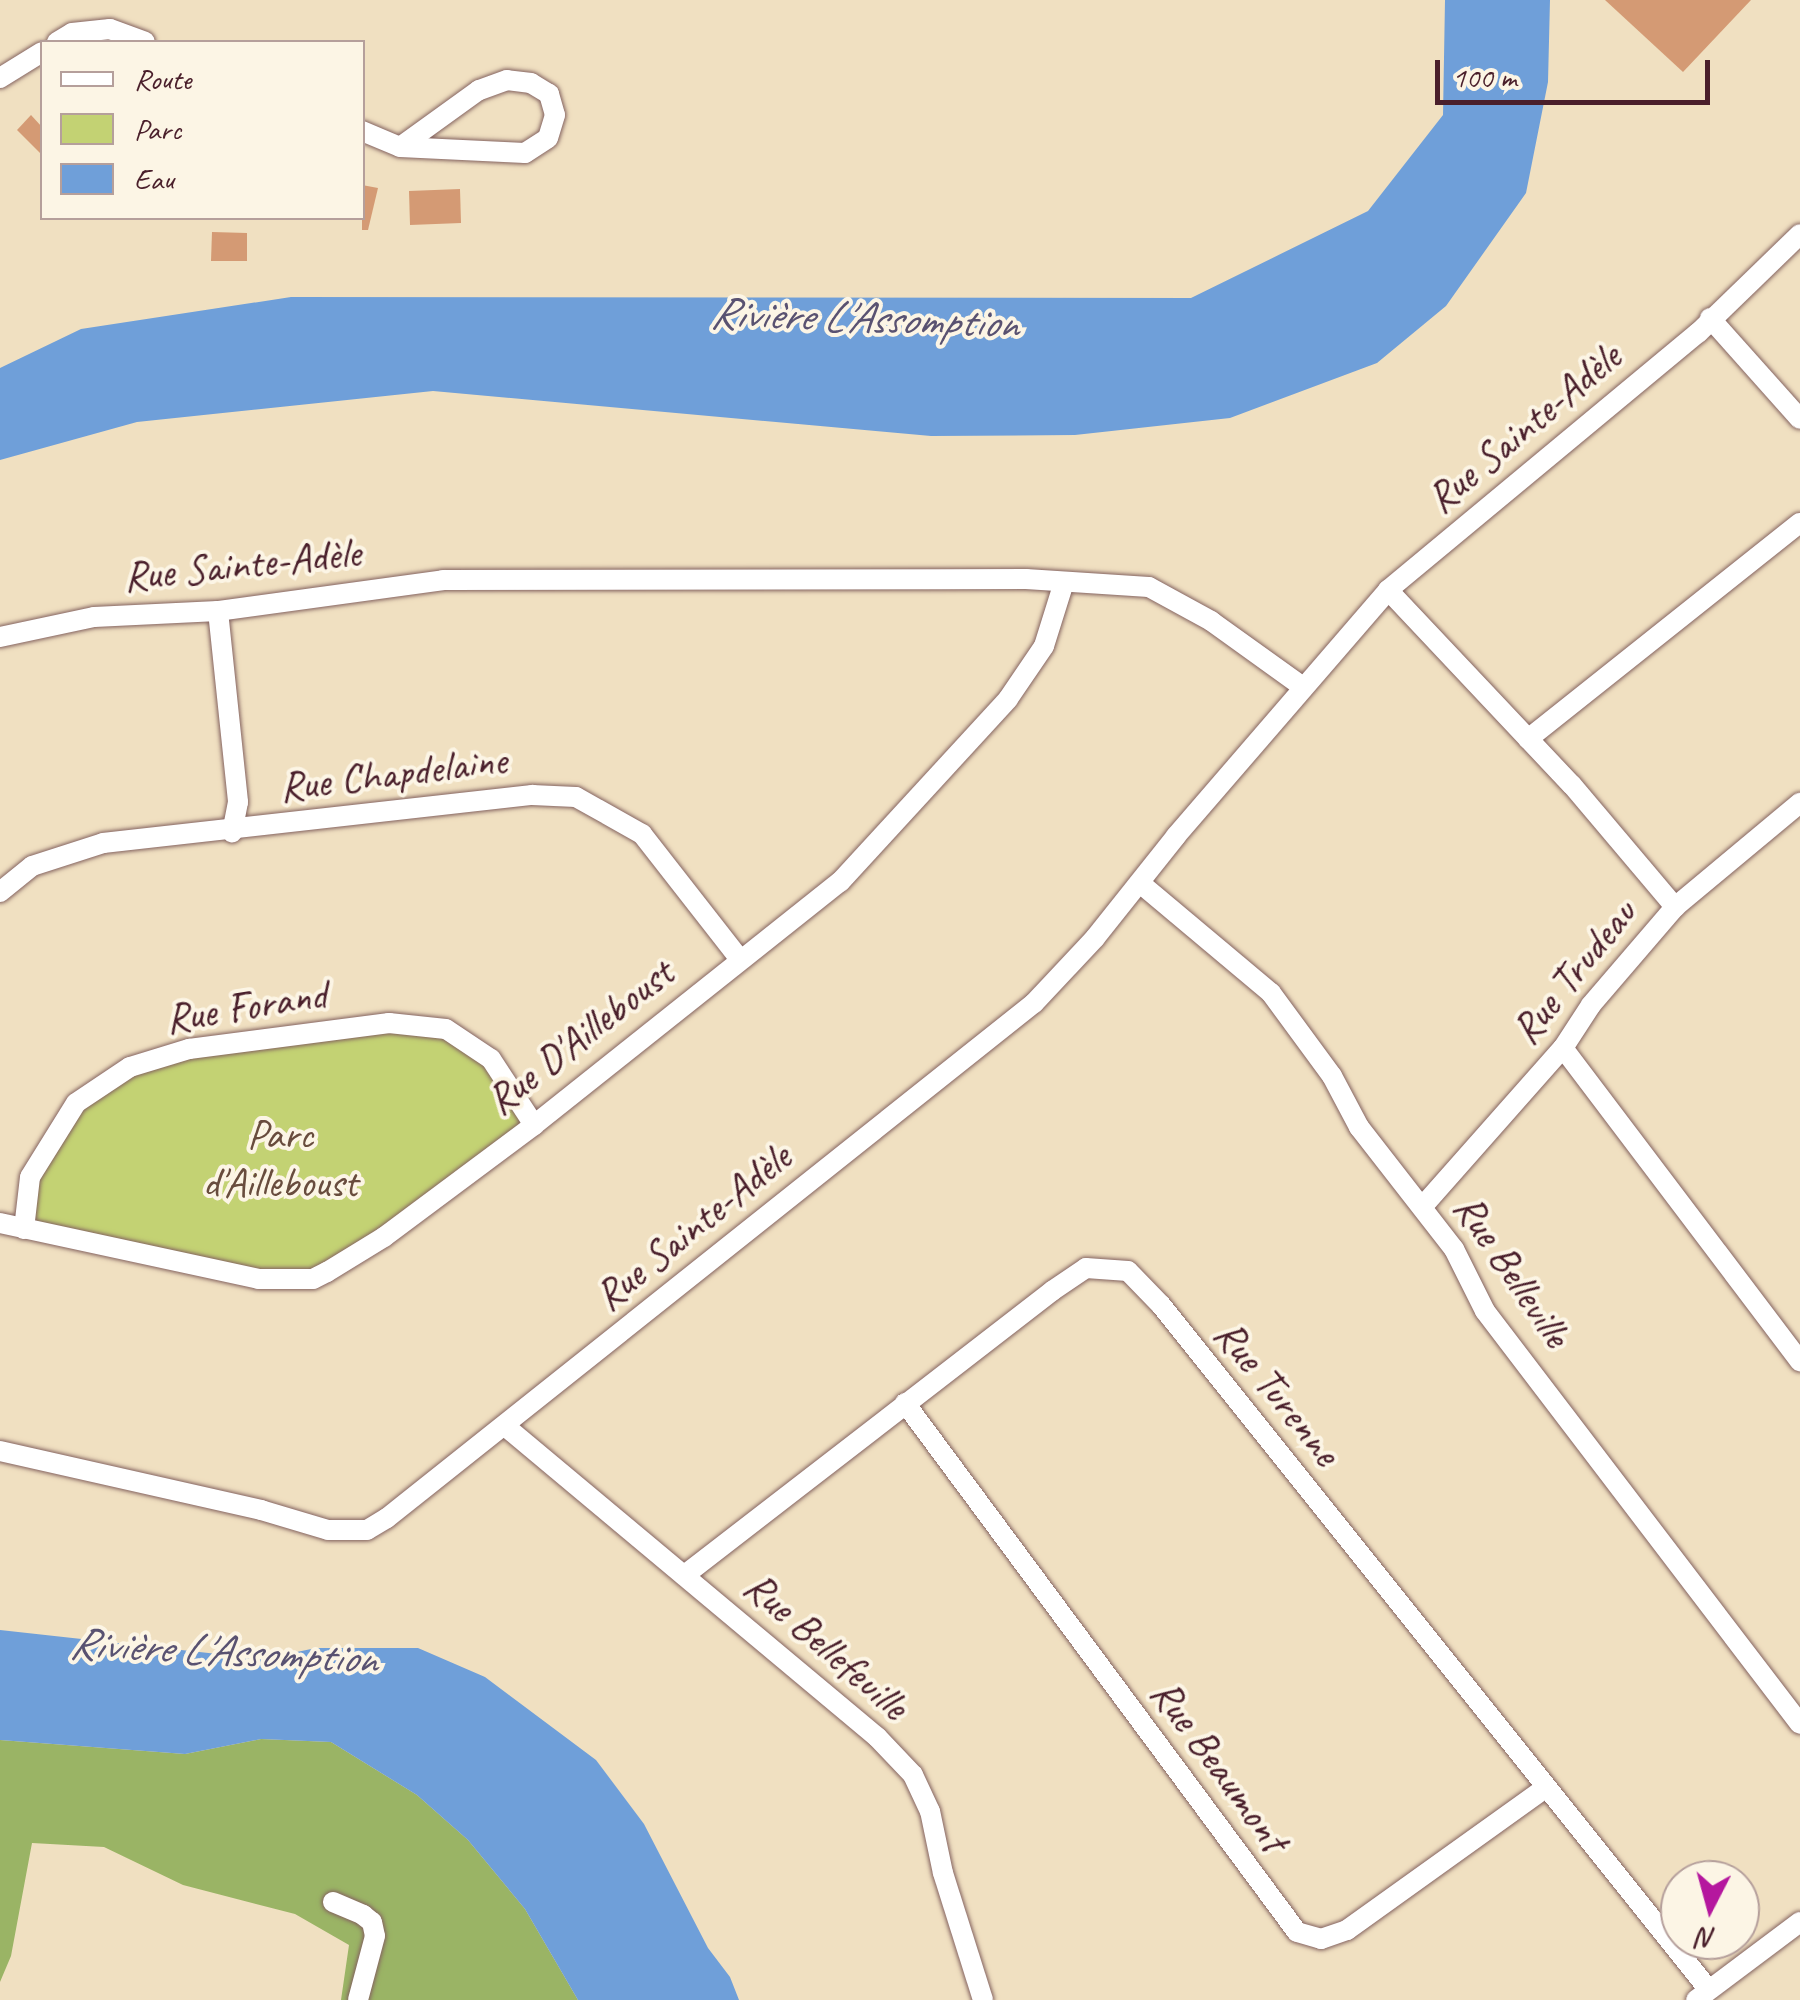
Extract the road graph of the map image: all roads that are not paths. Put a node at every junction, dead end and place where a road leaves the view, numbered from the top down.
1 (60, 40) edge
2 (139, 40) edge
3 (40, 53) edge
4 (0, 78) edge
5 (365, 133) edge
6 (400, 147) junction
7 (1800, 234) edge
8 (1710, 318) junction
9 (1800, 419) edge
10 (1800, 524) edge
11 (1064, 582) junction
12 (1388, 590) junction
13 (218, 610) junction
14 (0, 637) edge
15 (1303, 687) junction
16 (1528, 739) junction
17 (1800, 803) edge
18 (232, 832) junction
19 (1140, 883) junction
20 (0, 892) edge
21 (1675, 907) junction
22 (739, 958) junction
23 (1564, 1048) junction
24 (534, 1125) junction
25 (1423, 1206) junction
26 (0, 1223) edge
27 (24, 1229) junction
28 (1800, 1361) edge
29 (905, 1403) junction
30 (505, 1426) junction
31 (0, 1451) edge
32 (686, 1574) junction
33 (1800, 1724) edge
34 (1545, 1788) junction
35 (333, 1902) dead end
36 (1800, 1922) edge
37 (1702, 1995) edge
38 (358, 2000) edge
39 (983, 2000) edge

1 - 2 street
3 - 4 street
5 - 6 street
6 - 6 street
7 - 8 street, Rue Sainte-Adèle
8 - 9 street
8 - 12 street, Rue Sainte-Adèle
10 - 16 street
11 - 13 street, Rue Sainte-Adèle
11 - 15 street, Rue Sainte-Adèle
11 - 22 street, Rue D'Ailleboust
12 - 15 street, Rue Sainte-Adèle
12 - 16 street
13 - 14 street, Rue Sainte-Adèle
13 - 18 street
15 - 19 street, Rue Sainte-Adèle
16 - 21 street
17 - 21 street, Rue Trudeau
18 - 20 street, Rue Chapdelaine
18 - 22 street, Rue Chapdelaine
19 - 25 street, Rue Belleville
19 - 30 street, Rue Sainte-Adèle
21 - 23 street, Rue Trudeau
22 - 24 street, Rue D'Ailleboust
23 - 25 street, Rue Trudeau
23 - 28 street
24 - 27 street, Rue D'Ailleboust
24 - 27 street, Rue Forand
25 - 33 street, Rue Belleville
26 - 27 street, Rue D'Ailleboust
29 - 32 street, Rue Turenne
29 - 34 street, Rue Turenne
29 - 34 street, Rue Beaumont
30 - 31 street, Rue Sainte-Adèle
30 - 32 street, Rue Bellefeuille
32 - 39 street, Rue Bellefeuille
34 - 37 street, Rue Turenne
35 - 38 street
36 - 37 street

